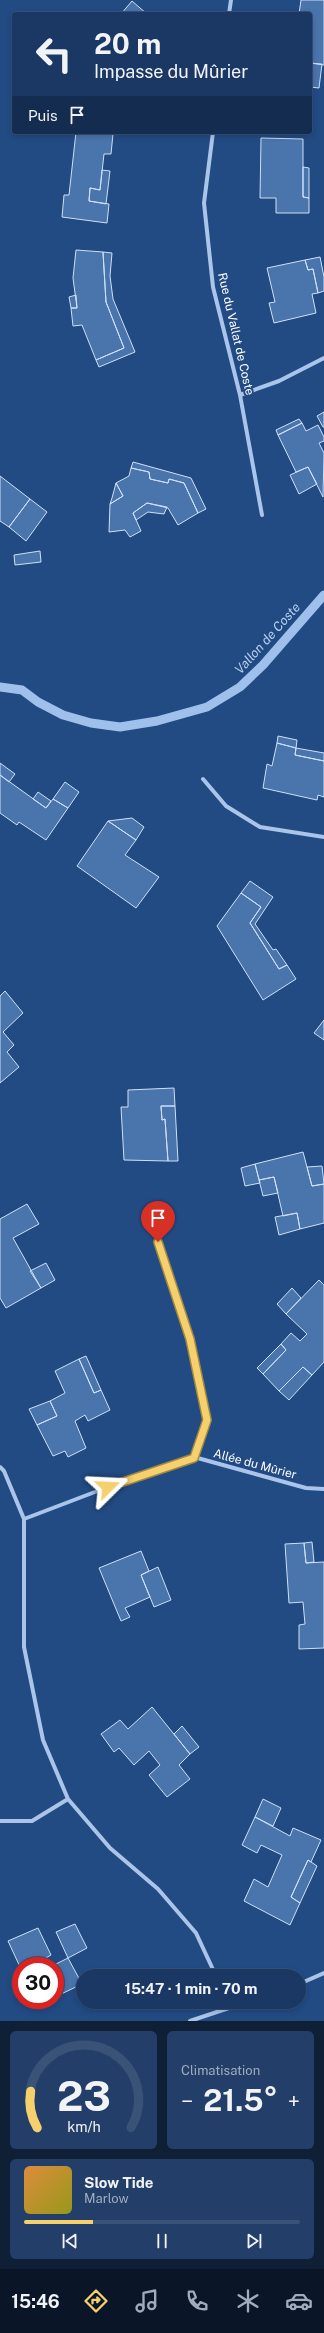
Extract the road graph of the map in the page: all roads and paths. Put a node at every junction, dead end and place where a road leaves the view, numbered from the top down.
1 (231, 0) edge
2 (229, 12) edge
3 (213, 134) edge
4 (324, 358) edge
5 (240, 395) junction
6 (262, 515) dead end
7 (203, 779) dead end
8 (324, 837) edge
9 (158, 1242) dead end
10 (194, 1458) junction
11 (0, 1467) edge
12 (324, 1490) edge
13 (24, 1519) junction
14 (68, 1799) junction
15 (0, 1821) edge
16 (213, 1969) edge
17 (324, 1973) edge
18 (306, 1981) edge
19 (225, 2009) edge
20 (190, 2021) edge

1 - 2 street
3 - 5 street, Rue du Vallat de Coste
4 - 5 street
5 - 6 street, Rue du Vallat de Coste
7 - 8 street
9 - 10 street
10 - 12 street, Allée du Mûrier
10 - 13 street
11 - 13 street
13 - 14 street
14 - 15 street
14 - 16 street
17 - 18 street
19 - 20 street

